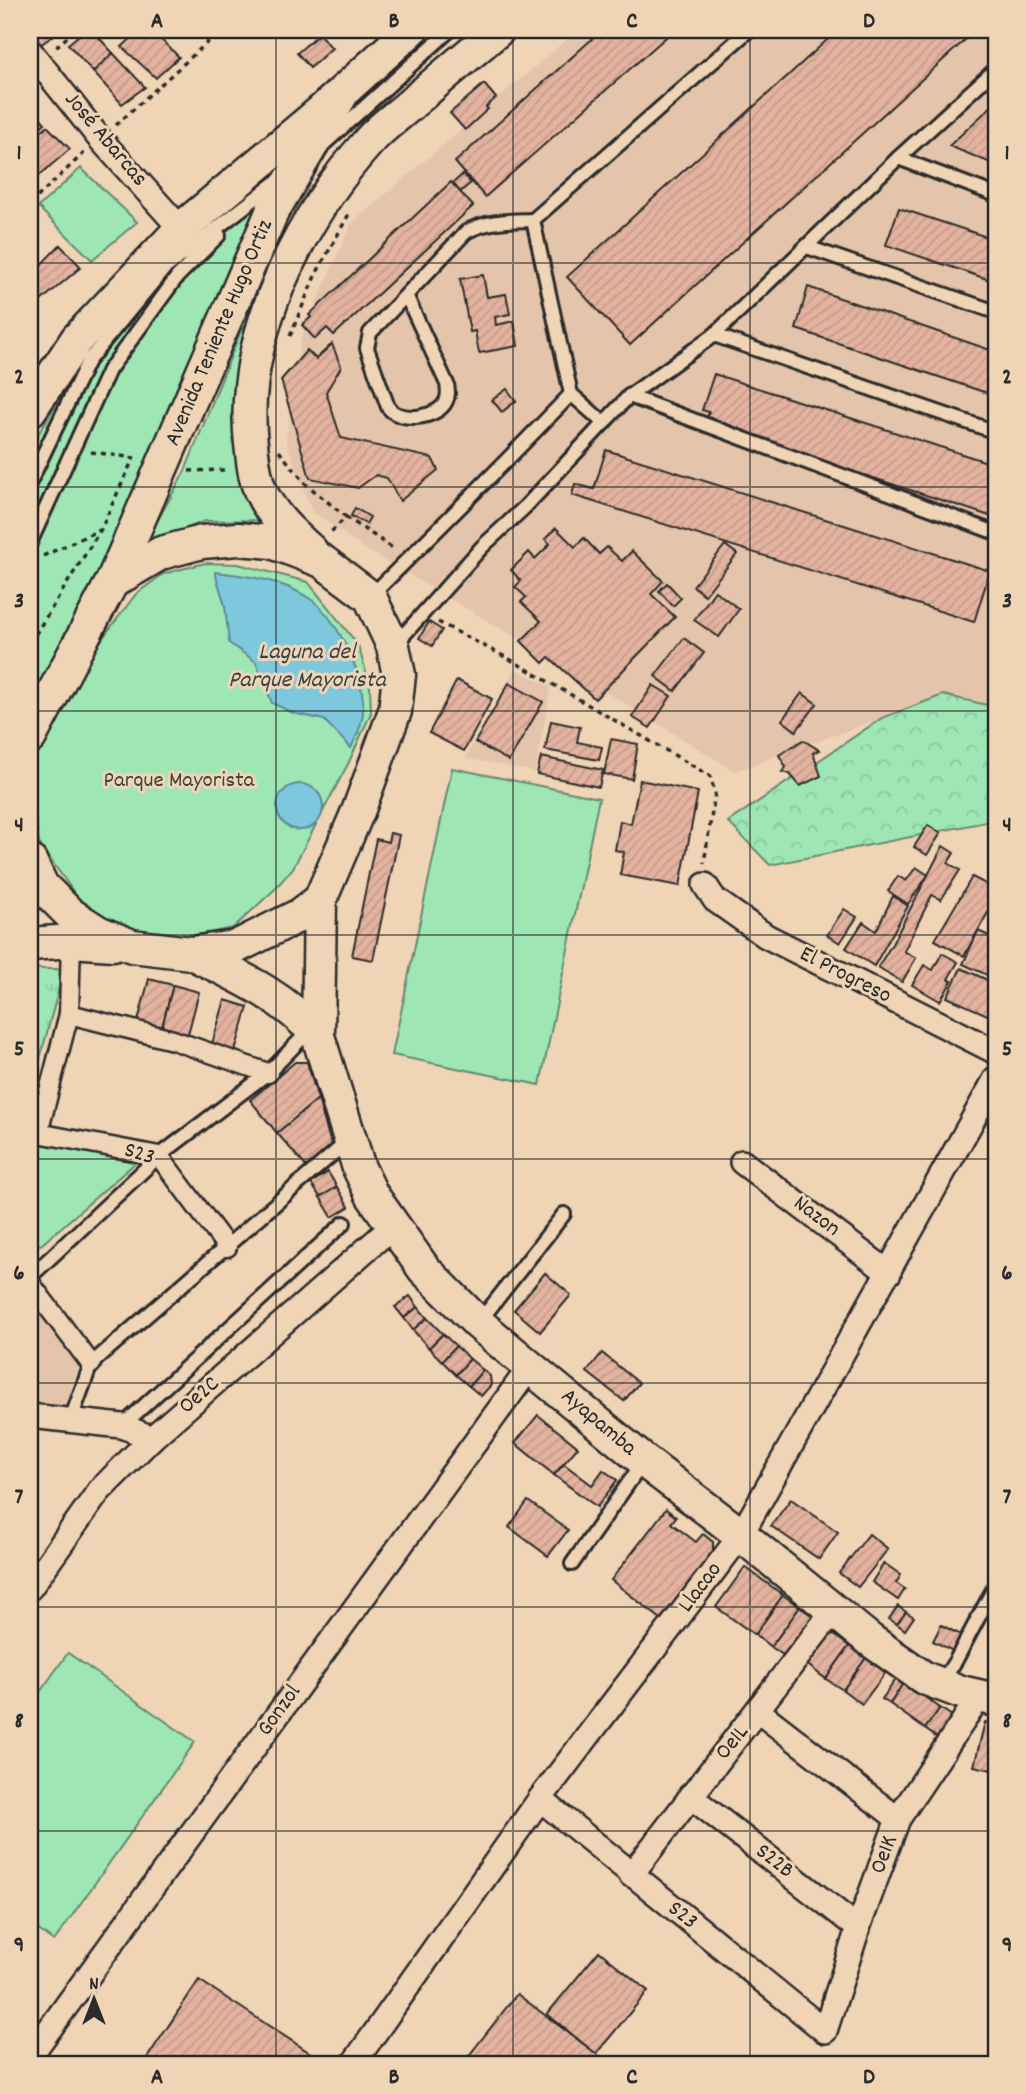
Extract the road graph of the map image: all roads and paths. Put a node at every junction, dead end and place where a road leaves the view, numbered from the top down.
1 (75, 30) edge
2 (221, 30) edge
3 (411, 30) edge
4 (450, 30) edge
5 (498, 30) edge
6 (749, 30) edge
7 (35, 56) edge
8 (996, 69) edge
9 (342, 92) junction
10 (100, 139) junction
11 (898, 158) junction
12 (296, 169) junction
13 (996, 195) edge
14 (251, 202) junction
15 (30, 204) edge
16 (354, 204) dead end
17 (533, 220) junction
18 (181, 229) junction
19 (807, 247) junction
20 (407, 295) junction
21 (996, 312) edge
22 (714, 335) junction
23 (289, 339) dead end
24 (570, 394) junction
25 (629, 396) junction
26 (30, 410) edge
27 (604, 423) junction
28 (996, 432) edge
29 (90, 451) dead end
30 (266, 459) junction
31 (147, 464) junction
32 (30, 482) edge
33 (346, 517) junction
34 (101, 529) junction
35 (996, 533) edge
36 (30, 543) edge
37 (316, 556) junction
38 (408, 559) junction
39 (30, 581) edge
40 (112, 582) junction
41 (370, 597) junction
42 (424, 614) junction
43 (30, 643) edge
44 (393, 646) junction
45 (30, 737) edge
46 (30, 861) edge
47 (705, 885) joint
48 (320, 900) junction
49 (71, 941) junction
50 (30, 944) edge
51 (132, 946) junction
52 (191, 953) junction
53 (69, 1014) junction
54 (315, 1032) junction
55 (994, 1045) edge
56 (268, 1073) junction
57 (996, 1078) edge
58 (30, 1107) edge
59 (34, 1136) edge
60 (350, 1140) junction
61 (159, 1156) junction
62 (742, 1162) dead end
63 (564, 1214) dead end
64 (344, 1223) dead end
65 (393, 1226) junction
66 (227, 1247) junction
67 (889, 1273) junction
68 (30, 1277) edge
69 (30, 1283) edge
70 (478, 1322) junction
71 (91, 1364) junction
72 (530, 1367) junction
73 (30, 1416) edge
74 (71, 1419) junction
75 (122, 1426) junction
76 (152, 1438) junction
77 (644, 1461) junction
78 (741, 1535) junction
79 (572, 1564) dead end
80 (996, 1584) edge
81 (30, 1588) edge
82 (833, 1611) junction
83 (940, 1685) junction
84 (988, 1698) edge
85 (758, 1711) junction
86 (690, 1796) junction
87 (540, 1799) junction
88 (898, 1819) junction
89 (631, 1875) junction
90 (858, 1928) junction
91 (825, 2031) joint
92 (30, 2056) edge
93 (353, 2064) edge

1 - 7 path
2 - 10 path
3 - 9 main road, Avenida Teniente Hugo Ortiz
4 - 12 lane
5 - 30 main road, Avenida Teniente Hugo Ortiz
6 - 17 lane
7 - 10 street, José Abarcas
8 - 11 lane
9 - 12 main road, Avenida Teniente Hugo Ortiz
9 - 18 main road, Avenida Teniente Hugo Ortiz
10 - 15 path
10 - 18 street, José Abarcas
11 - 13 lane
11 - 19 lane
12 - 14 lane
12 - 31 main road, Avenida Teniente Hugo Ortiz
14 - 32 lane
14 - 36 lane
16 - 23 path
17 - 20 lane
17 - 24 lane
18 - 26 main road, Avenida Teniente Hugo Ortiz
19 - 21 lane
19 - 22 lane
20 - 20 lane
22 - 25 lane
22 - 28 lane
24 - 27 lane
24 - 38 lane
25 - 27 lane
25 - 35 lane
27 - 42 lane
29 - 31 path
30 - 31 path
30 - 33 path
30 - 37 main road, Avenida Teniente Hugo Ortiz
31 - 34 path
31 - 40 main road, Avenida Teniente Hugo Ortiz
33 - 37 path
33 - 38 path
34 - 39 path
34 - 43 path
37 - 40 main road
37 - 41 main road
38 - 41 lane
40 - 45 main road
41 - 44 main road
42 - 44 lane
42 - 47 path
44 - 48 main road
46 - 51 main road
47 - 55 street, El Progreso
48 - 52 main road
48 - 54 main road, Ayapamba
49 - 50 main road
49 - 51 main road
49 - 53 street
51 - 52 main road
52 - 54 main road, Ayapamba
53 - 56 street
53 - 59 street
54 - 56 lane
54 - 60 main road, Ayapamba
56 - 61 lane
57 - 67 street, Llacao
58 - 59 street
59 - 61 street, S23
60 - 65 main road, Ayapamba
60 - 66 lane
61 - 66 street, S23
61 - 68 lane
62 - 67 street, Nazon
63 - 70 lane
64 - 75 lane
65 - 70 main road, Ayapamba
65 - 76 street, Oe2C
66 - 71 lane
67 - 78 street, Llacao
69 - 71 street
70 - 72 main road, Ayapamba
71 - 74 lane
72 - 77 main road, Ayapamba
72 - 92 street, Gonzol
73 - 74 street
74 - 75 street
75 - 76 street
76 - 81 street, Oe2C
77 - 78 main road, Ayapamba
77 - 79 lane
78 - 82 main road, Ayapamba
78 - 87 street, Llacao
80 - 83 lane
82 - 83 main road, Ayapamba
82 - 85 street, Oe1L
83 - 84 main road, Ayapamba
84 - 88 street, Oe1K
85 - 86 street, Oe1L
85 - 88 street
86 - 89 street, Oe1L
86 - 90 street, S22B
87 - 89 street, S23
87 - 93 street, Llacao
88 - 90 street, Oe1K
89 - 91 street, S23
90 - 91 street, Oe1K

